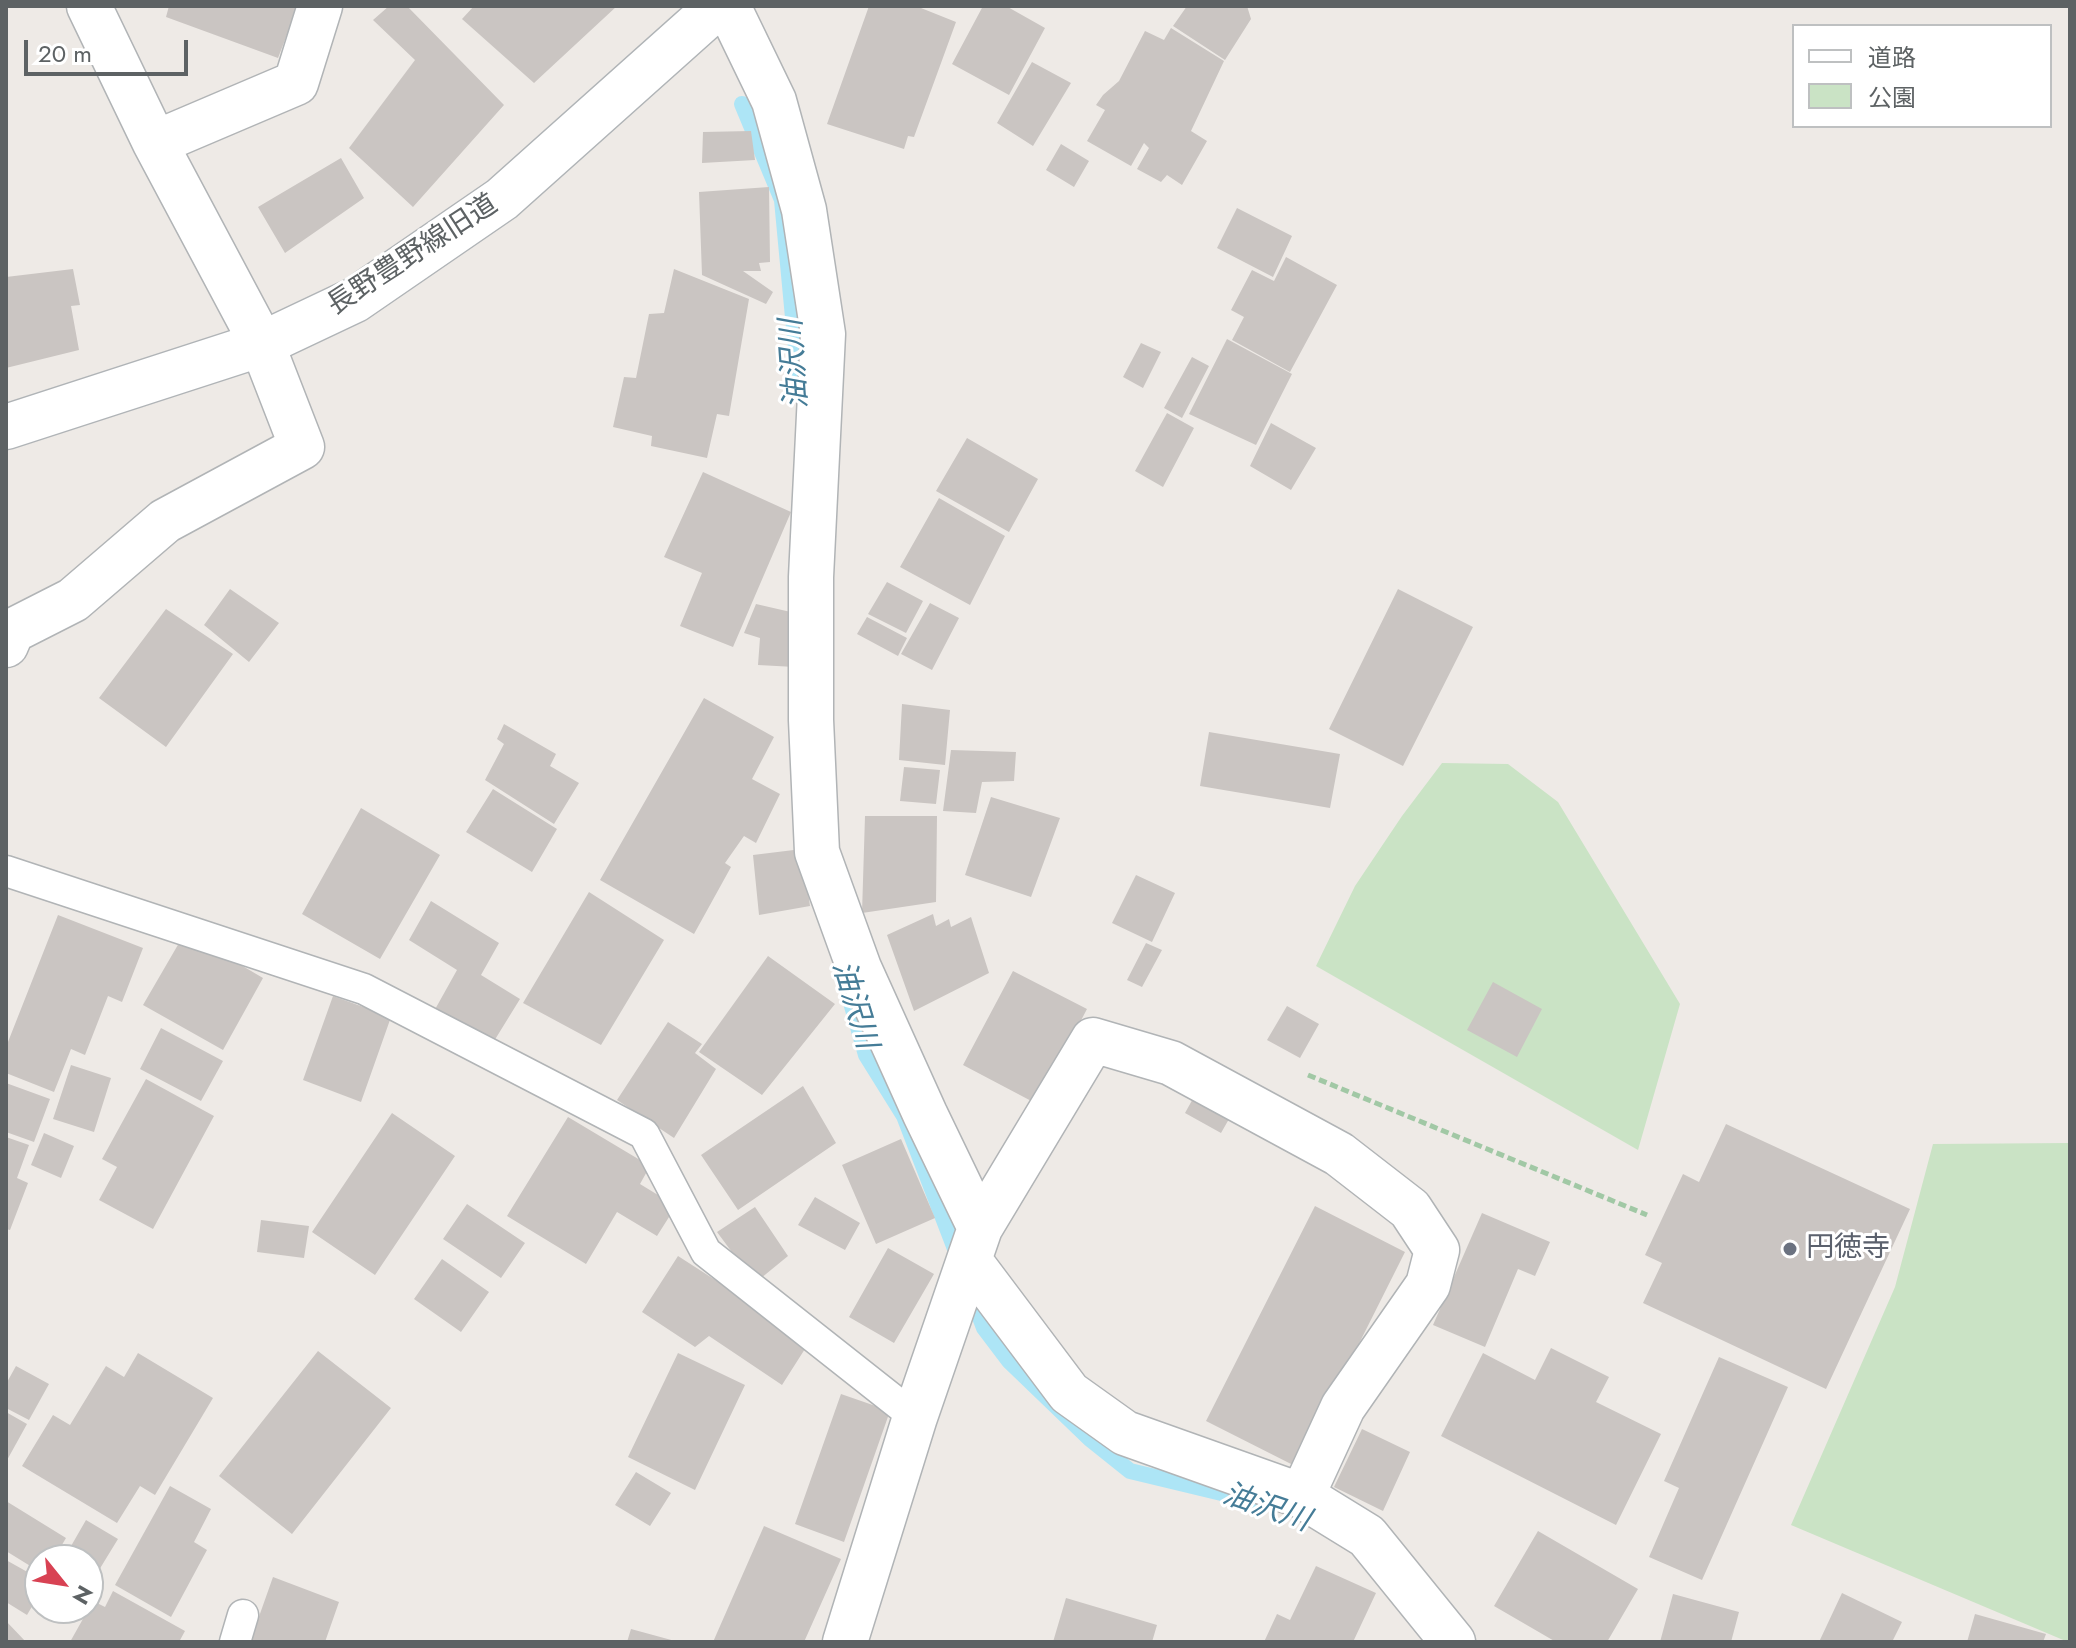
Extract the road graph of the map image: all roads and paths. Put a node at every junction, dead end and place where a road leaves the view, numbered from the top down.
1 (89, 6) edge
2 (320, 6) edge
3 (718, 6) edge
4 (728, 6) edge
5 (155, 143) junction
6 (262, 344) junction
7 (6, 427) edge
8 (6, 645) edge
9 (6, 871) edge
10 (1307, 1075) dead end
11 (1647, 1215) dead end
12 (970, 1257) junction
13 (915, 1417) junction
14 (1302, 1496) junction
15 (845, 1642) edge
16 (1453, 1642) edge

1 - 5 street
2 - 5 street
3 - 6 street, 長野豊野線旧道
4 - 12 street
5 - 6 street
6 - 7 street, 長野豊野線旧道
6 - 8 street
9 - 13 lane
10 - 11 path
12 - 13 street
12 - 14 street
12 - 14 street
13 - 15 street
14 - 16 street

